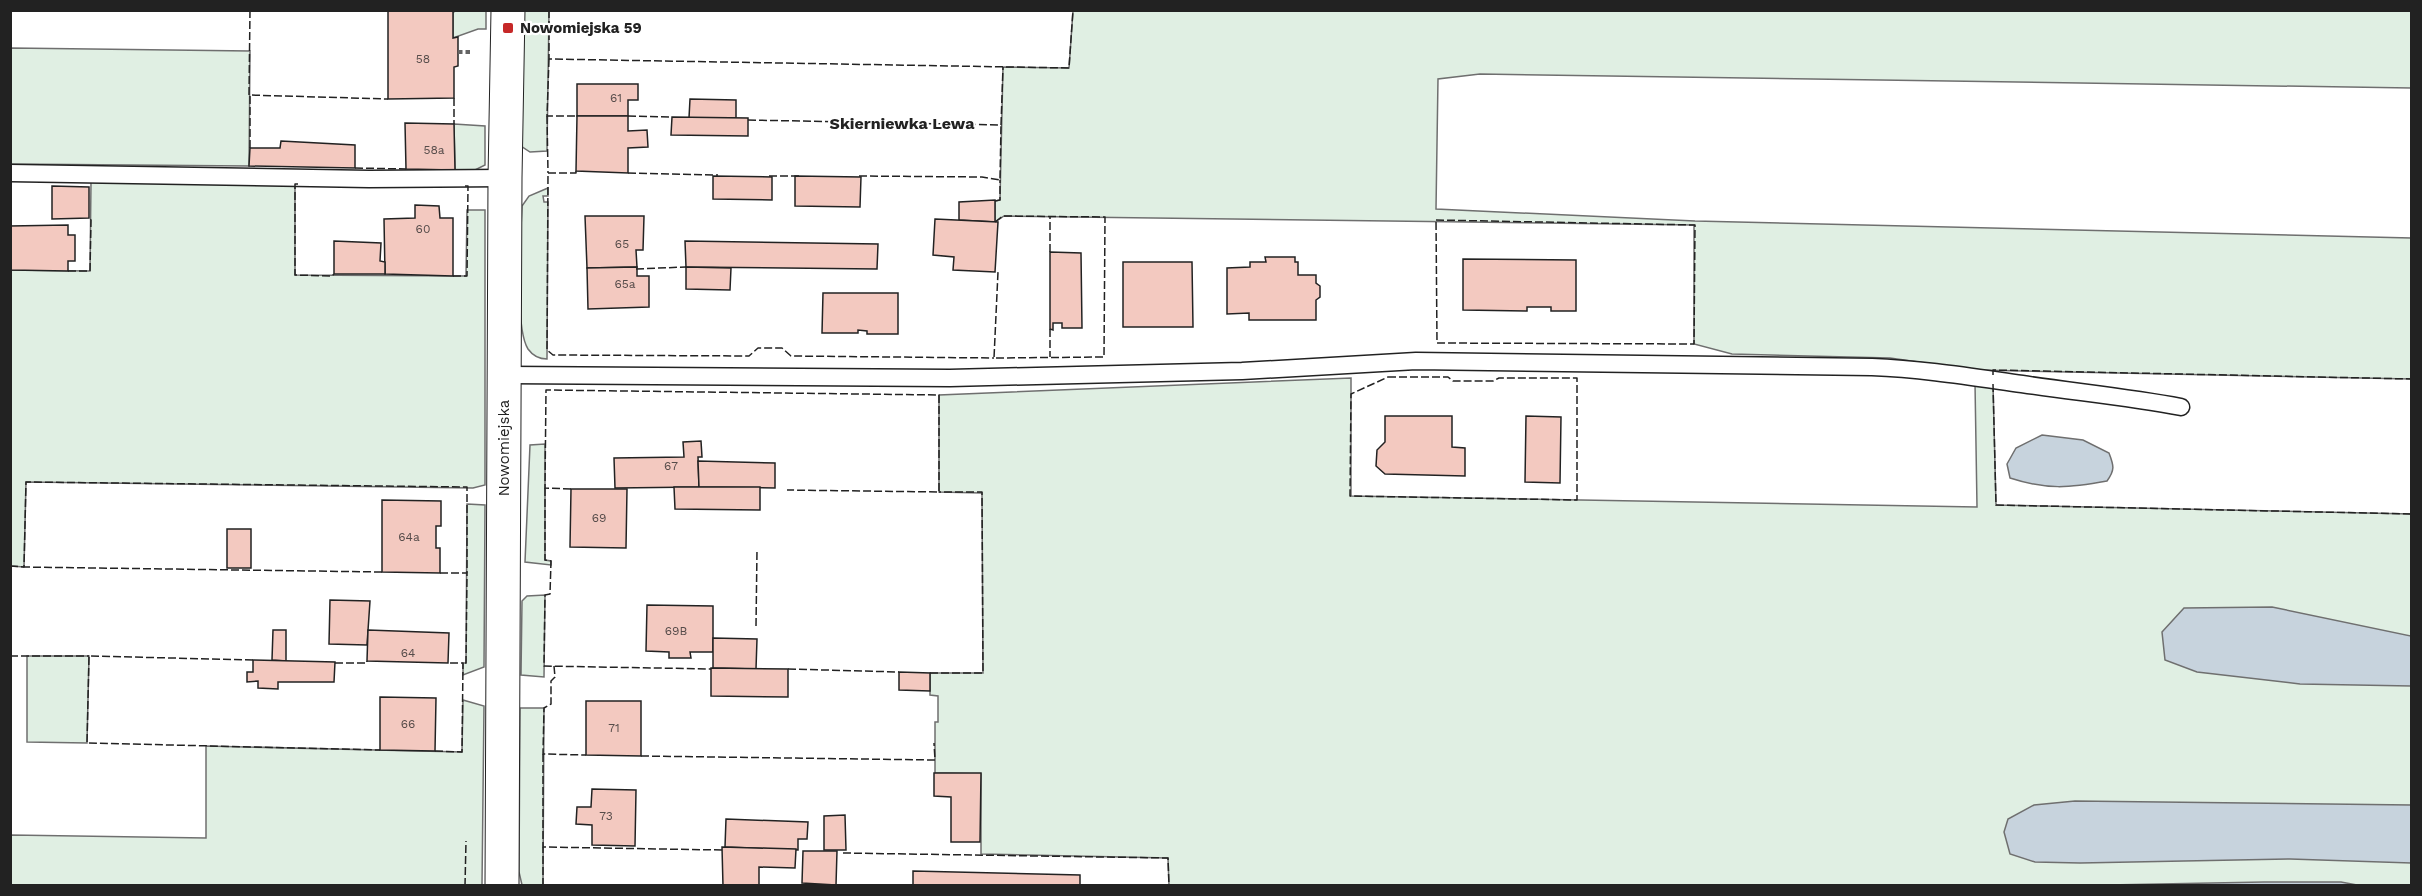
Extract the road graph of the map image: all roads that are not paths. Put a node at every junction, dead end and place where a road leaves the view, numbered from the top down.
1 (508, 10) edge
2 (10, 173) edge
3 (505, 178) junction
4 (504, 375) junction
5 (2181, 407) dead end
6 (502, 885) edge

1 - 3 street, Nowomiejska
2 - 3 lane
3 - 4 street, Nowomiejska
4 - 5 lane
4 - 6 street, Nowomiejska

